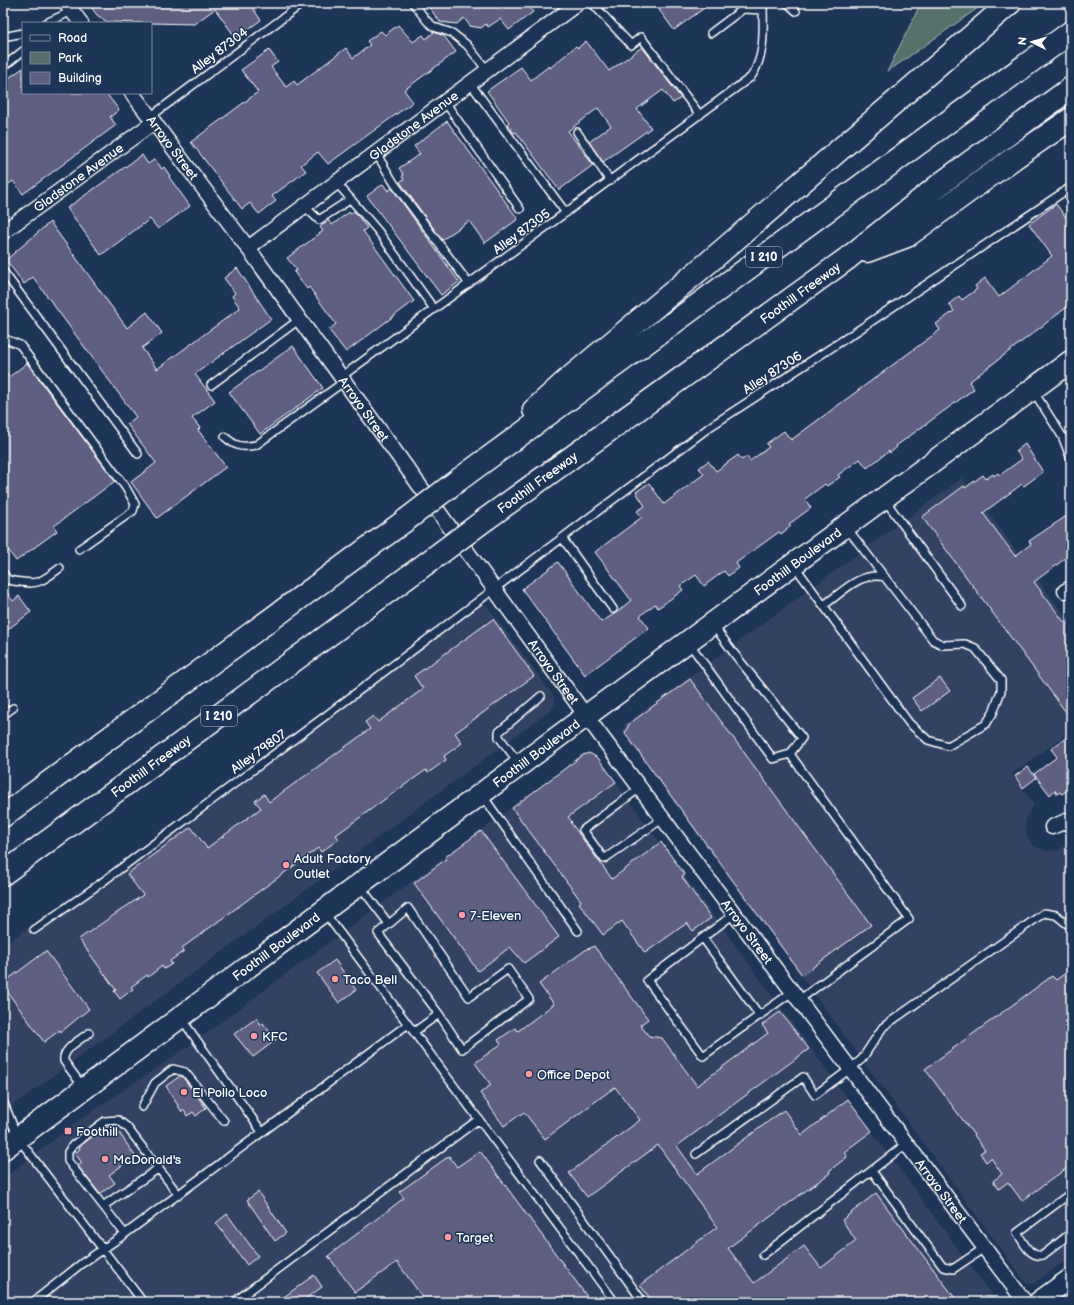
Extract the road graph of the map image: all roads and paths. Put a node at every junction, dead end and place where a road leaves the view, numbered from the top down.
1 (303, 3) edge
2 (413, 3) edge
3 (578, 3) edge
4 (592, 3) edge
5 (787, 3) edge
6 (1010, 3) edge
7 (69, 7) edge
8 (763, 7) edge
9 (796, 10) dead end
10 (47, 22) edge
11 (80, 22) edge
12 (1071, 32) edge
13 (22, 33) edge
14 (711, 34) dead end
15 (3, 37) edge
16 (22, 52) edge
17 (3, 67) edge
18 (487, 70) junction
19 (470, 83) junction
20 (1071, 88) edge
21 (133, 94) edge
22 (445, 102) junction
23 (700, 115) junction
24 (152, 119) junction
25 (1071, 119) edge
26 (577, 132) dead end
27 (376, 153) junction
28 (610, 181) junction
29 (336, 182) junction
30 (1071, 187) edge
31 (351, 200) junction
32 (304, 206) junction
33 (520, 209) dead end
34 (566, 213) junction
35 (3, 232) edge
36 (248, 248) junction
37 (848, 258) junction
38 (3, 271) edge
39 (469, 284) junction
40 (434, 309) junction
41 (300, 319) junction
42 (3, 338) edge
43 (1071, 361) edge
44 (343, 379) junction
45 (211, 385) dead end
46 (1032, 389) junction
47 (225, 437) dead end
48 (138, 454) dead end
49 (1071, 459) edge
50 (457, 481) junction
51 (884, 498) junction
52 (846, 526) junction
53 (562, 539) junction
54 (79, 549) dead end
55 (794, 564) junction
56 (60, 568) dead end
57 (3, 573) edge
58 (885, 577) junction
59 (494, 589) junction
60 (824, 606) junction
61 (962, 606) dead end
62 (613, 609) dead end
63 (712, 624) junction
64 (688, 642) junction
65 (541, 696) dead end
66 (12, 708) dead end
67 (3, 715) edge
68 (586, 716) junction
69 (790, 754) junction
70 (520, 765) junction
71 (640, 788) junction
72 (481, 794) junction
73 (3, 816) edge
74 (662, 819) junction
75 (1071, 819) edge
76 (1052, 827) dead end
77 (3, 874) edge
78 (359, 885) junction
79 (324, 911) junction
80 (734, 914) junction
81 (389, 924) junction
82 (1071, 927) edge
83 (34, 930) dead end
84 (578, 931) dead end
85 (703, 938) junction
86 (795, 996) junction
87 (439, 1014) junction
88 (760, 1016) junction
89 (180, 1018) junction
90 (408, 1024) junction
91 (414, 1032) junction
92 (88, 1033) dead end
93 (850, 1069) junction
94 (84, 1089) junction
95 (3, 1101) edge
96 (142, 1107) dead end
97 (479, 1119) junction
98 (224, 1122) dead end
99 (262, 1132) junction
100 (11, 1144) edge
101 (906, 1144) junction
102 (696, 1154) dead end
103 (540, 1160) dead end
104 (158, 1168) junction
105 (872, 1171) junction
106 (1071, 1193) edge
107 (178, 1194) junction
108 (103, 1206) junction
109 (1071, 1233) edge
110 (125, 1234) junction
111 (102, 1248) junction
112 (984, 1248) junction
113 (763, 1255) dead end
114 (1071, 1278) edge
115 (33, 1302) edge
116 (143, 1302) edge
117 (234, 1302) edge
118 (615, 1302) edge
119 (643, 1302) edge
120 (1025, 1302) edge
121 (1038, 1302) edge

1 - 24 lane, Alley 87304
2 - 18 lane
3 - 18 street, Gladstone Avenue
4 - 23 lane
5 - 9 lane
6 - 50 highway
7 - 10 lane
7 - 11 street
8 - 14 lane
8 - 23 lane, Alley 87305
12 - 50 highway, I 210
13 - 15 lane
16 - 17 lane
18 - 19 street, Gladstone Avenue
19 - 22 street, Gladstone Avenue
19 - 34 lane
20 - 37 highway, Foothill Freeway / I 210
21 - 24 street, Arroyo Street
22 - 27 street, Gladstone Avenue
22 - 33 lane
23 - 28 lane, Alley 87305
24 - 35 street, Gladstone Avenue
24 - 36 street, Arroyo Street
25 - 37 highway
26 - 28 lane
27 - 29 street, Gladstone Avenue
27 - 39 lane
28 - 34 lane, Alley 87305
29 - 31 lane
29 - 32 street, Gladstone Avenue
30 - 53 lane, Alley 87306
31 - 32 lane
31 - 40 lane
32 - 36 street, Gladstone Avenue
34 - 39 lane, Alley 87305
36 - 41 street, Arroyo Street
37 - 77 highway, Foothill Freeway / I 210, bridge
38 - 48 lane
39 - 40 lane, Alley 87305
40 - 44 lane, Alley 87305
41 - 44 street, Arroyo Street
41 - 45 lane
42 - 54 lane
43 - 46 main road, Foothill Boulevard
44 - 47 lane, Alley 87305
44 - 59 street, Arroyo Street
46 - 49 lane
46 - 51 main road, Foothill Boulevard
50 - 73 highway, I 210, bridge
51 - 52 main road, Foothill Boulevard
51 - 61 lane
52 - 55 main road, Foothill Boulevard
52 - 58 lane
53 - 59 lane, Alley 87306
53 - 62 lane
55 - 60 lane
55 - 63 main road, Foothill Boulevard
56 - 57 lane
58 - 60 lane
58 - 60 lane
59 - 68 street, Arroyo Street
59 - 83 lane, Alley 79807
63 - 64 main road, Foothill Boulevard
63 - 69 lane
64 - 68 main road, Foothill Boulevard
64 - 69 lane
65 - 70 lane
66 - 67 lane
68 - 70 main road, Foothill Boulevard
68 - 71 street, Arroyo Street
69 - 86 lane
70 - 72 main road, Foothill Boulevard
71 - 74 street, Arroyo Street
71 - 74 lane
72 - 78 main road, Foothill Boulevard
72 - 84 lane
74 - 80 street, Arroyo Street
75 - 76 street
78 - 79 main road, Foothill Boulevard
78 - 81 lane
79 - 89 main road, Foothill Boulevard
79 - 90 lane
80 - 85 lane
80 - 86 street, Arroyo Street
81 - 87 lane
81 - 87 lane
82 - 93 lane
85 - 88 lane
85 - 88 lane
86 - 88 lane
86 - 93 street, Arroyo Street
87 - 91 lane
89 - 94 main road, Foothill Boulevard
89 - 99 lane
90 - 91 lane
90 - 99 lane
91 - 97 lane
92 - 94 lane
93 - 101 street, Arroyo Street
93 - 102 lane
94 - 100 main road, Foothill Boulevard
95 - 100 lane
96 - 98 lane
97 - 117 lane
97 - 118 lane
99 - 107 lane
100 - 111 lane
101 - 105 lane
101 - 112 street, Arroyo Street
103 - 119 lane
104 - 107 lane
104 - 108 lane
104 - 108 lane
105 - 112 lane
105 - 113 lane
106 - 109 lane
107 - 110 lane
108 - 110 lane
110 - 111 lane
111 - 115 lane
111 - 116 lane
112 - 120 street, Arroyo Street
114 - 121 street

